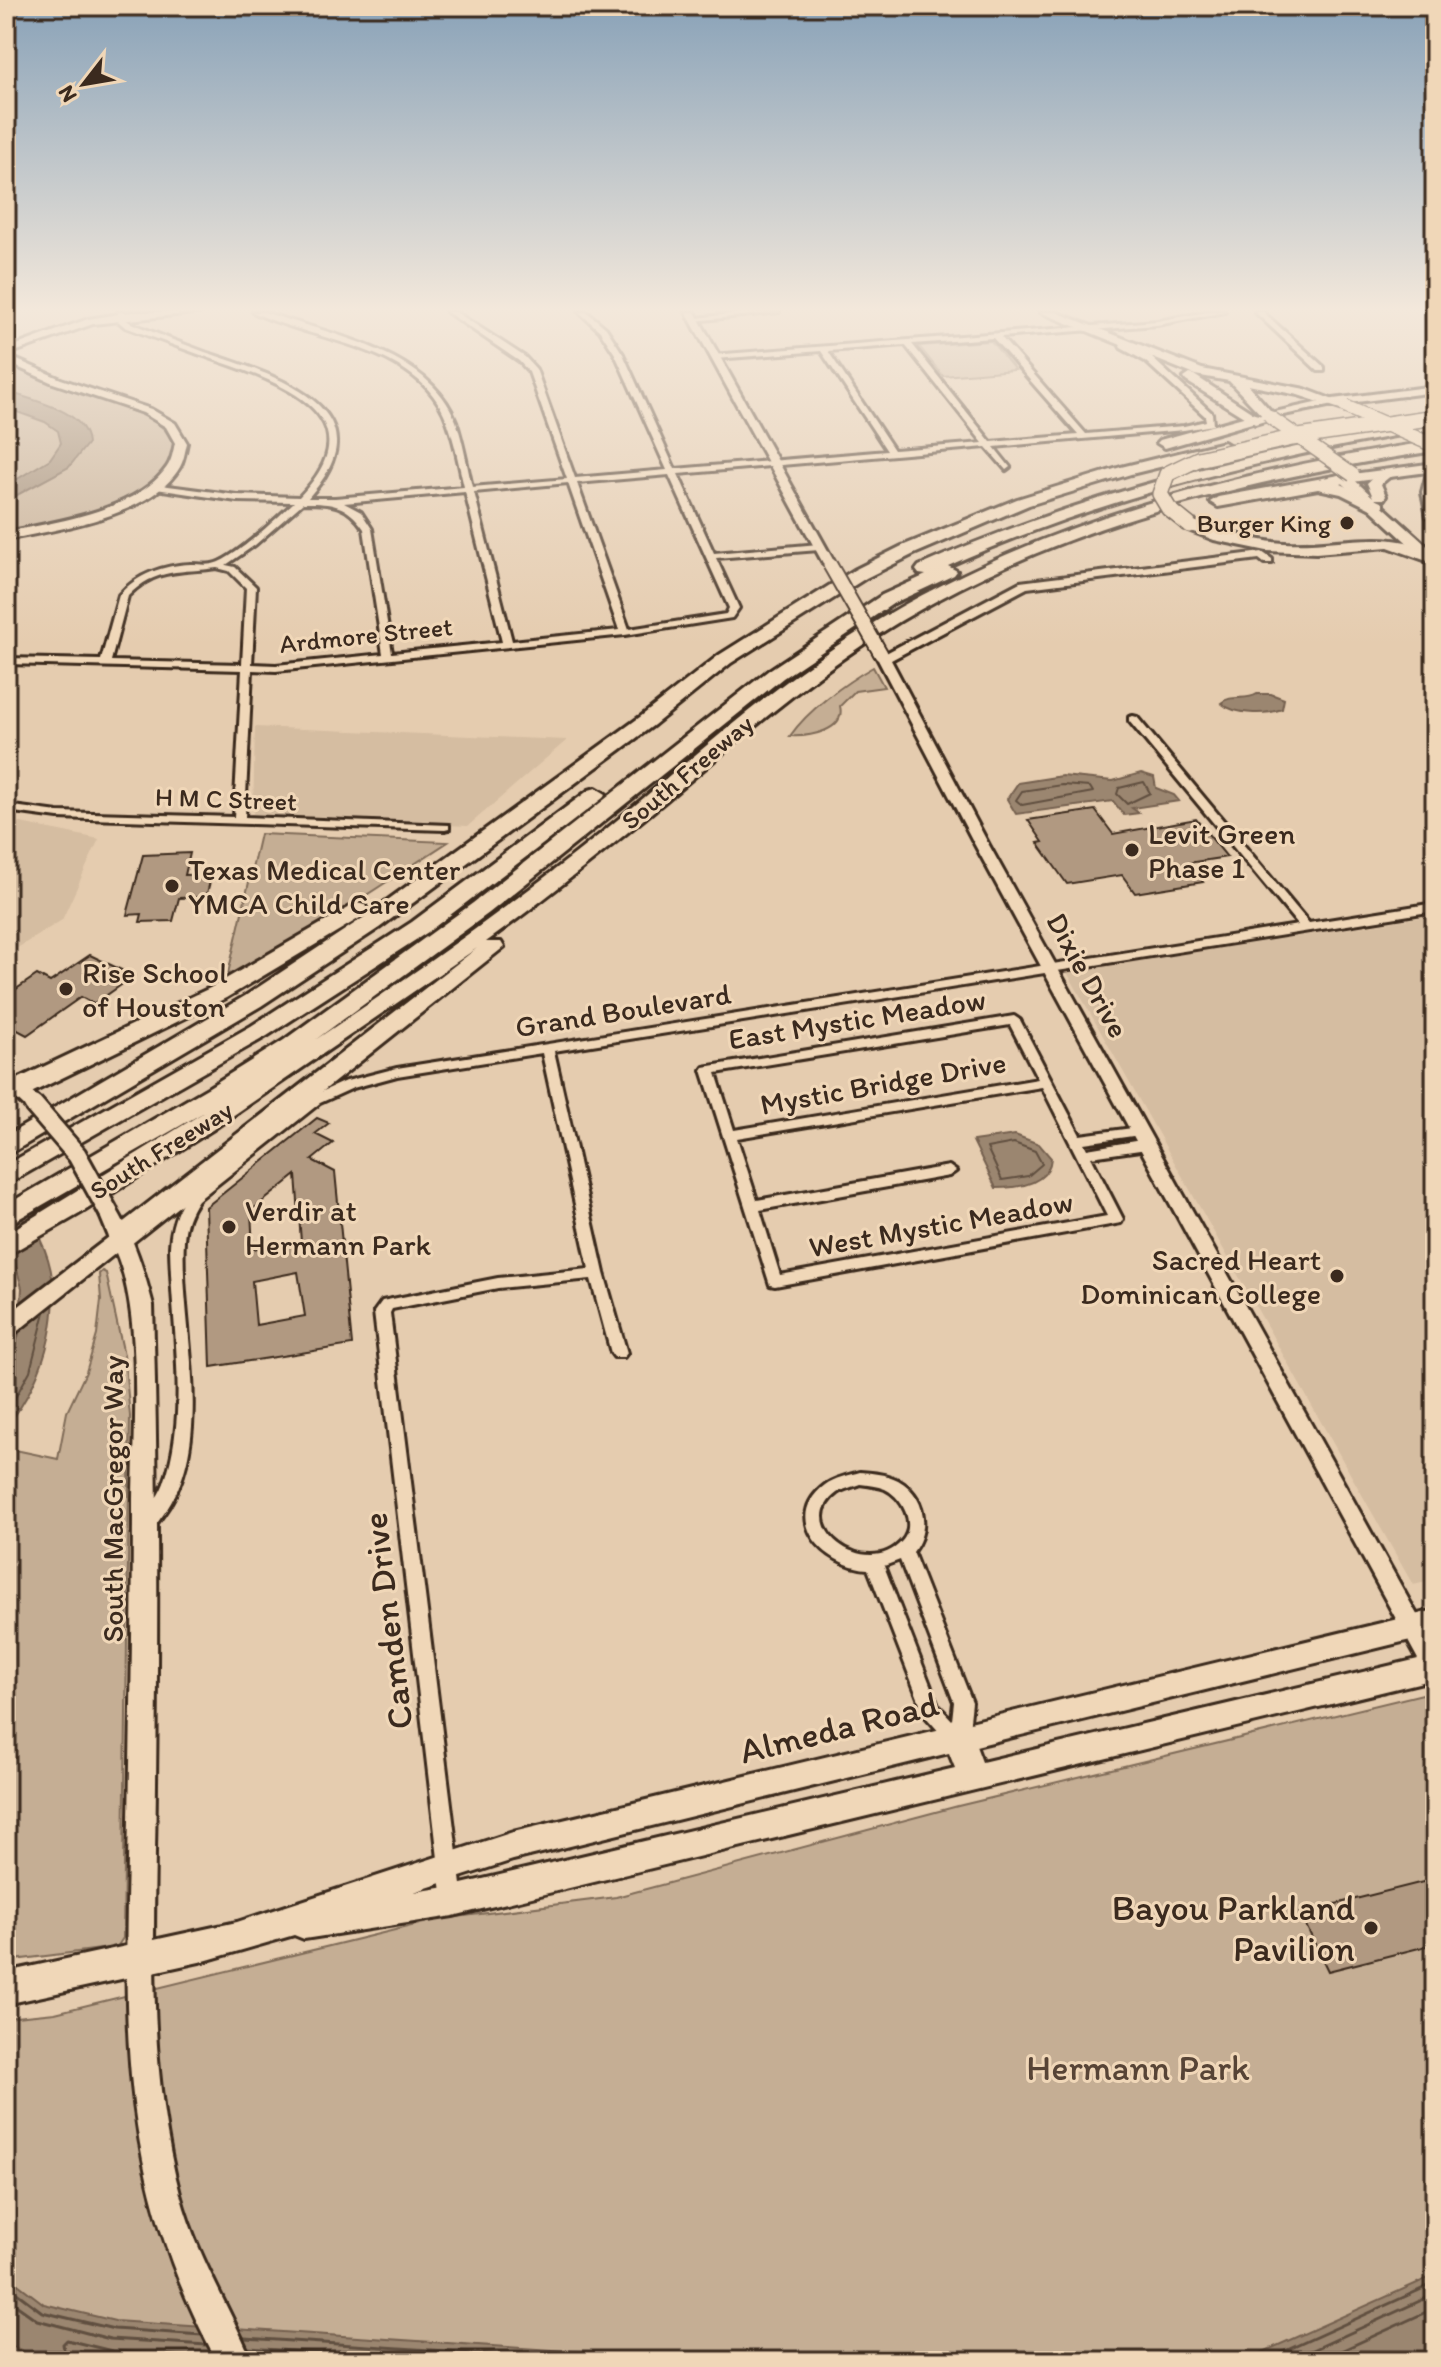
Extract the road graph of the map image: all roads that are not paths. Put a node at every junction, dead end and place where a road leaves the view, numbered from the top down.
1 (167, 422) edge
2 (327, 422) edge
3 (452, 422) edge
4 (550, 422) edge
5 (649, 422) edge
6 (751, 422) edge
7 (872, 422) edge
8 (971, 422) edge
9 (1071, 422) edge
10 (1210, 422) edge
11 (1246, 422) edge
12 (1263, 422) edge
13 (1357, 422) edge
14 (1385, 422) edge
15 (1398, 422) edge
16 (1399, 422) edge
17 (1435, 425) edge
18 (1435, 435) edge
19 (1084, 437) junction
20 (989, 445) junction
21 (1435, 446) edge
22 (892, 453) junction
23 (773, 463) junction
24 (1006, 467) dead end
25 (1435, 467) edge
26 (671, 472) junction
27 (1387, 473) junction
28 (1434, 474) edge
29 (1349, 477) junction
30 (570, 480) junction
31 (156, 486) junction
32 (1300, 487) junction
33 (468, 489) junction
34 (335, 501) junction
35 (1378, 501) junction
36 (301, 502) junction
37 (999, 511) junction
38 (1435, 517) edge
39 (6, 536) edge
40 (819, 547) junction
41 (1032, 548) junction
42 (1433, 555) edge
43 (709, 556) junction
44 (1268, 561) dead end
45 (218, 566) junction
46 (625, 632) junction
47 (508, 645) junction
48 (388, 657) junction
49 (882, 657) junction
50 (6, 661) edge
51 (105, 664) junction
52 (248, 668) junction
53 (1133, 719) dead end
54 (583, 766) junction
55 (6, 808) edge
56 (239, 822) junction
57 (445, 827) dead end
58 (524, 903) junction
59 (1435, 907) edge
60 (1307, 928) junction
61 (1051, 970) junction
62 (547, 1048) junction
63 (1046, 1082) junction
64 (16, 1091) edge
65 (80, 1119) junction
66 (729, 1135) junction
67 (1144, 1138) junction
68 (1075, 1140) junction
69 (6, 1147) edge
70 (1082, 1154) junction
71 (122, 1164) junction
72 (949, 1171) dead end
73 (6, 1176) edge
74 (753, 1206) junction
75 (6, 1217) edge
76 (121, 1238) junction
77 (6, 1246) edge
78 (597, 1273) junction
79 (6, 1328) edge
80 (619, 1353) dead end
81 (145, 1525) junction
82 (904, 1550) junction
83 (874, 1562) junction
84 (1423, 1625) edge
85 (1434, 1667) edge
86 (959, 1739) junction
87 (973, 1778) junction
88 (448, 1864) junction
89 (453, 1901) junction
90 (267, 1928) junction
91 (140, 1961) junction
92 (9, 1988) edge
93 (235, 2361) edge

1 - 31 main road
2 - 36 street
3 - 33 street
4 - 30 street
5 - 26 street
6 - 23 street, Dixie Drive
7 - 22 street
8 - 20 street
9 - 19 street
10 - 19 street
11 - 37 highway
12 - 29 main road, bridge
13 - 37 highway
14 - 21 main road, bridge
15 - 42 highway, bridge
16 - 18 main road, bridge
17 - 65 highway
18 - 71 highway
19 - 20 street
20 - 22 street
20 - 24 street
21 - 41 highway, South Freeway
22 - 23 street
23 - 26 street
23 - 40 street, Dixie Drive
25 - 27 main road
26 - 30 street
26 - 43 street
27 - 29 main road
27 - 35 main road
28 - 38 highway
29 - 32 highway
29 - 35 main road
30 - 33 street
30 - 46 street
31 - 36 street
31 - 39 main road
32 - 35 highway
32 - 41 highway
33 - 34 street
33 - 47 street
34 - 36 street
34 - 48 street
35 - 42 main road
36 - 45 street
37 - 54 highway
40 - 43 street
40 - 49 street, Dixie Drive, bridge
41 - 58 highway, South Freeway
43 - 46 street, Ardmore Street
44 - 49 street
45 - 51 street
45 - 52 street
46 - 47 street, Ardmore Street
47 - 48 street, Ardmore Street
48 - 52 street, Ardmore Street
49 - 61 street, Dixie Drive
50 - 51 street, Ardmore Street
51 - 52 street, Ardmore Street
52 - 56 street
53 - 60 street
54 - 64 highway
54 - 65 highway
55 - 56 street, H M C Street
56 - 57 street, H M C Street
58 - 71 highway, South Freeway
58 - 76 highway
59 - 60 street, Grand Boulevard
60 - 61 street, Grand Boulevard
61 - 62 street, Grand Boulevard
61 - 67 street, Dixie Drive
62 - 78 street
62 - 81 street, Grand Boulevard
63 - 66 street, Mystic Bridge Drive
63 - 66 street, East Mystic Meadow
63 - 68 street
64 - 76 main road, South MacGregor Way, bridge
65 - 69 highway
65 - 73 highway
66 - 74 street
67 - 68 street
67 - 70 street
67 - 84 street, Dixie Drive
68 - 70 street
70 - 74 street, West Mystic Meadow
71 - 75 highway
71 - 77 highway, South Freeway
72 - 74 street
76 - 79 main road
76 - 81 main road, South MacGregor Way
78 - 80 street
78 - 88 street, Camden Drive
81 - 91 main road, South MacGregor Way
82 - 83 street
82 - 83 street
82 - 86 street
83 - 86 street
84 - 85 street, Dixie Drive
84 - 86 main road, Almeda Road
85 - 87 main road, Almeda Road
86 - 87 main road
86 - 88 main road, Almeda Road
87 - 89 main road, Almeda Road
88 - 89 street, Camden Drive
88 - 90 main road, Almeda Road
89 - 90 main road, Almeda Road
90 - 91 main road, Almeda Road
91 - 92 main road, Almeda Road
91 - 93 main road, South MacGregor Way

